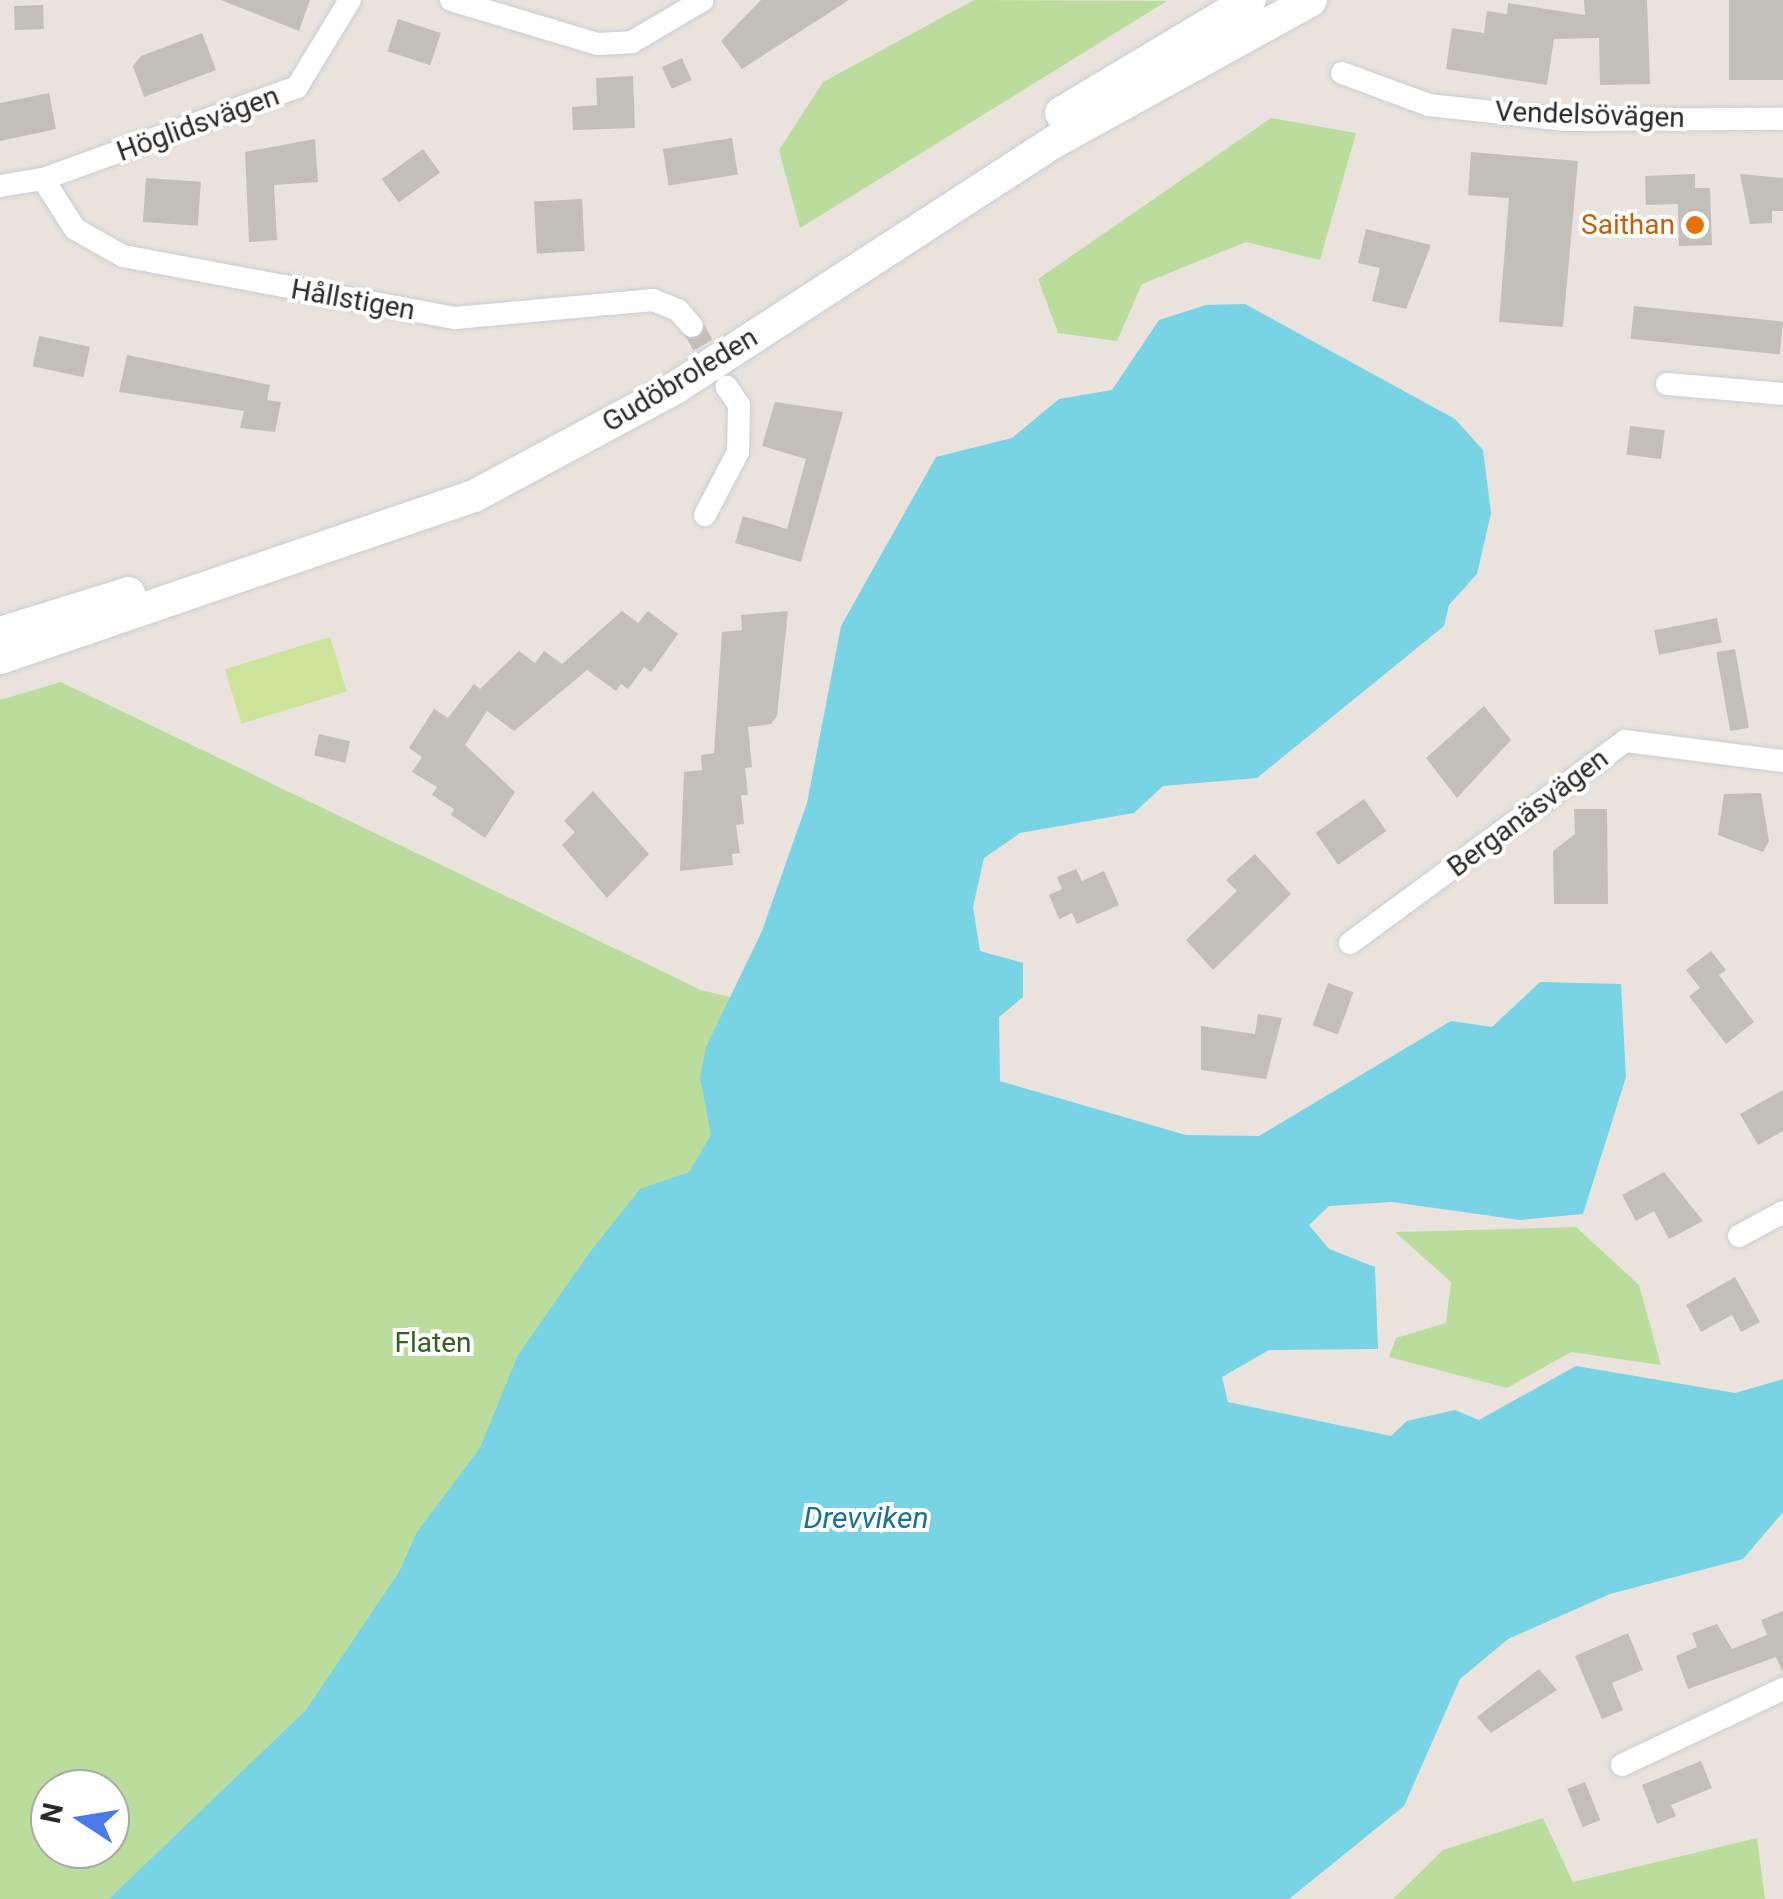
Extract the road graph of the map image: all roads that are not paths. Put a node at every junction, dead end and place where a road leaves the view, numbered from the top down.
1 (350, 0) edge
2 (451, 0) edge
3 (703, 0) edge
4 (1250, 0) edge
5 (1311, 0) edge
6 (1342, 73) dead end
7 (1783, 118) edge
8 (42, 178) junction
9 (0, 186) edge
10 (692, 326) tunnel mouth
11 (1667, 384) dead end
12 (727, 387) tunnel mouth
13 (1783, 394) edge
14 (705, 515) dead end
15 (0, 633) edge
16 (0, 658) edge
17 (1783, 761) edge
18 (1350, 944) dead end
19 (1783, 1212) edge
20 (1739, 1236) dead end
21 (1783, 1688) edge
22 (1622, 1765) dead end

1 - 8 street, Höglidsvägen
2 - 3 street
4 - 15 main road, Gudöbroleden
5 - 16 main road, Gudöbroleden
6 - 7 street, Vendelsövägen
8 - 9 street, Höglidsvägen
8 - 10 street, Hållstigen
11 - 13 street
12 - 14 street
17 - 18 street, Berganäsvägen
19 - 20 street
21 - 22 street

